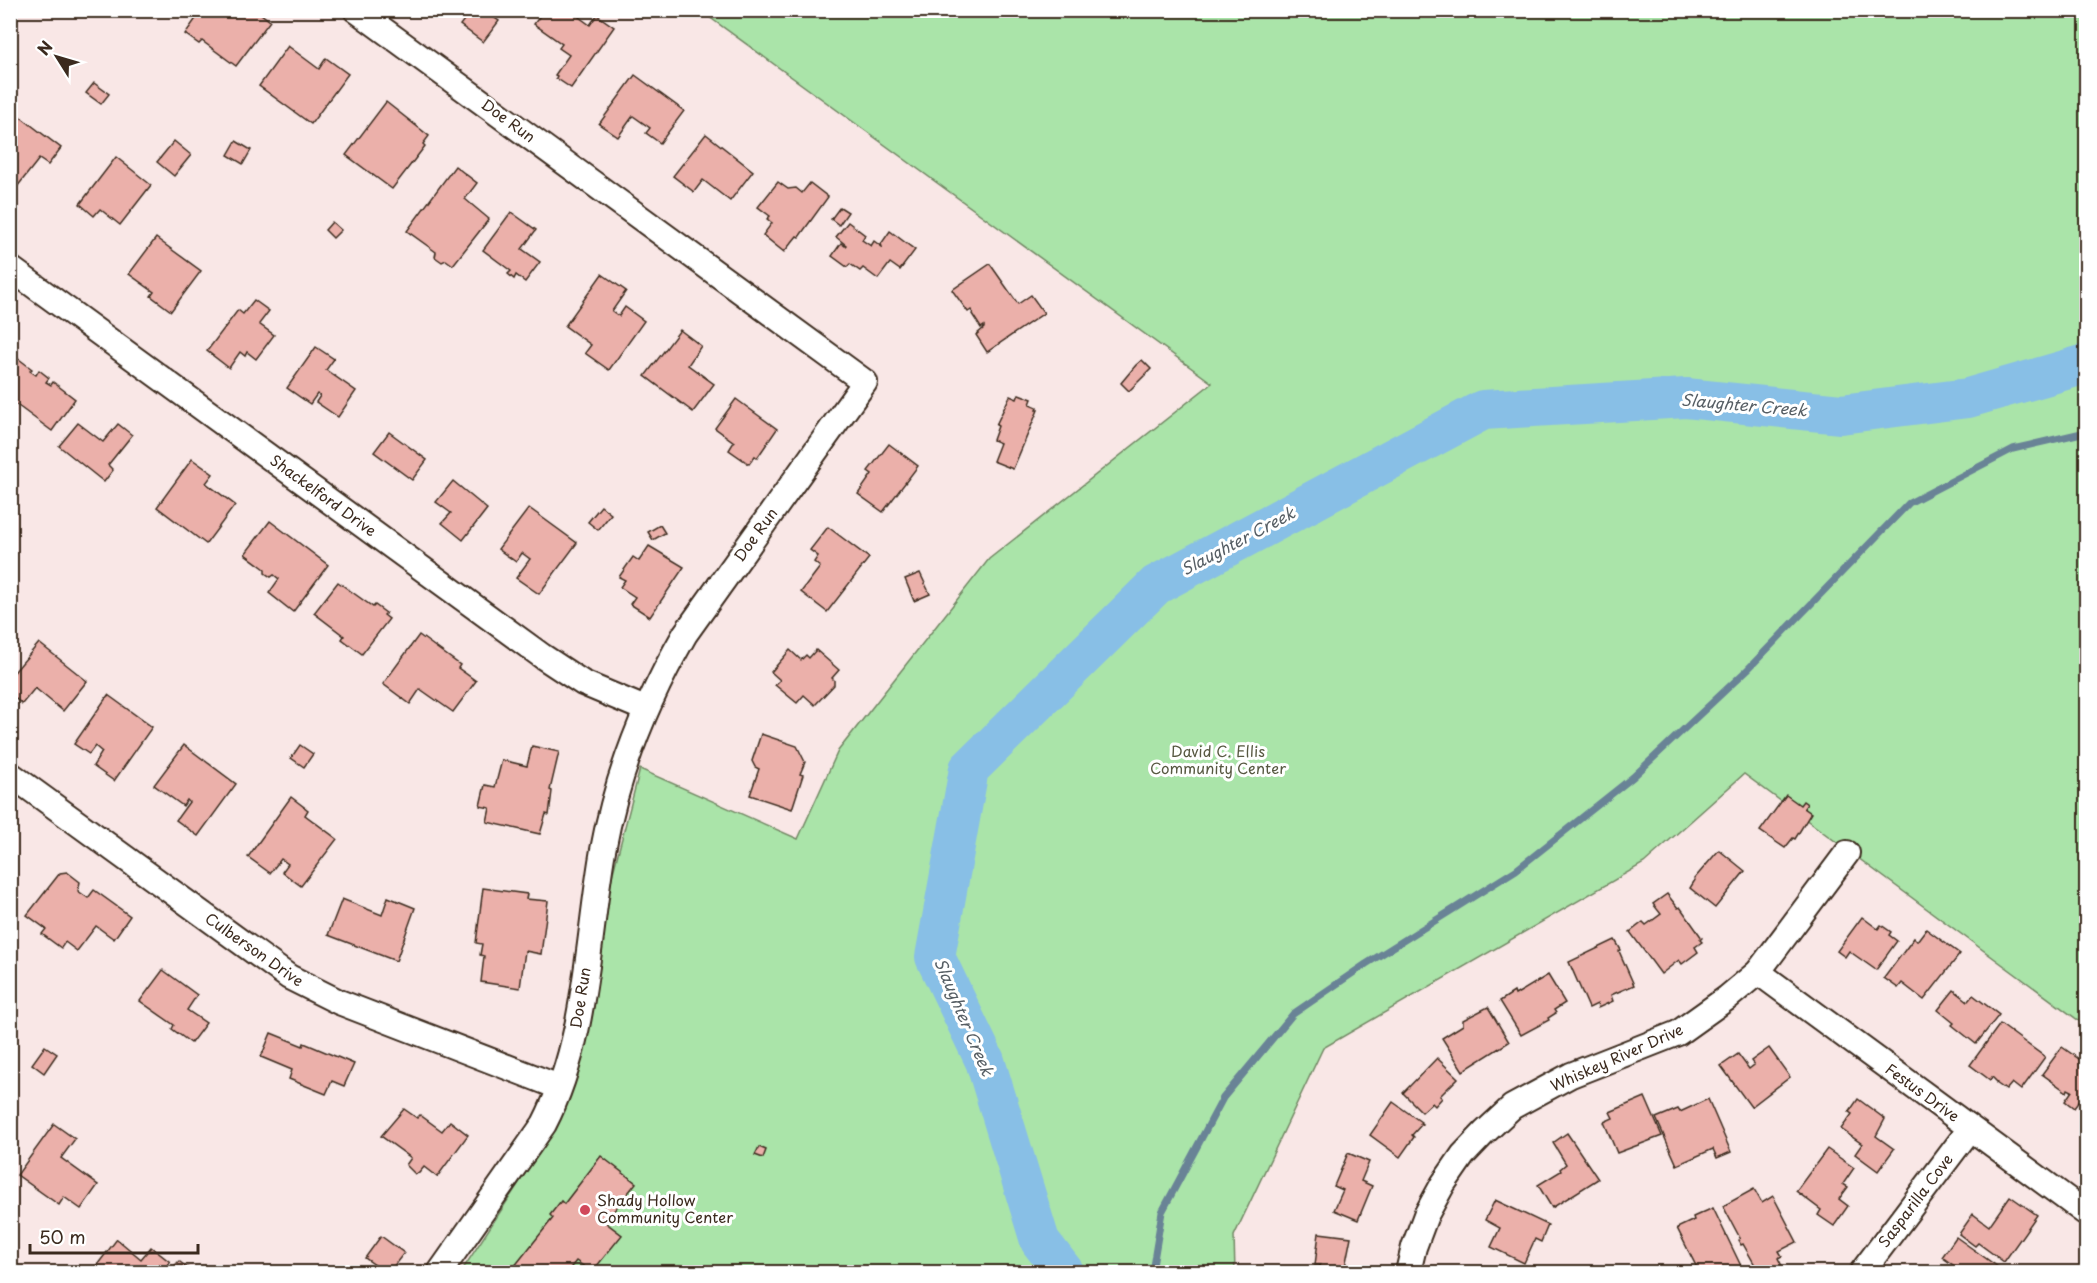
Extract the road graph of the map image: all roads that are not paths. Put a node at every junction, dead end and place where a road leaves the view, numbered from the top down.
1 (356, 10) edge
2 (10, 268) edge
3 (645, 709) junction
4 (10, 774) edge
5 (1846, 853) dead end
6 (1758, 972) junction
7 (559, 1088) junction
8 (1970, 1129) junction
9 (2086, 1213) edge
10 (440, 1272) edge
11 (1408, 1272) edge
12 (1862, 1272) edge

1 - 3 street, Doe Run
2 - 3 street, Shackelford Drive
3 - 7 street, Doe Run
4 - 7 street, Culberson Drive
5 - 6 street, Whiskey River Drive
6 - 8 street, Festus Drive
6 - 11 street, Whiskey River Drive
7 - 10 street, Doe Run
8 - 9 street, Festus Drive
8 - 12 street, Sasparilla Cove

